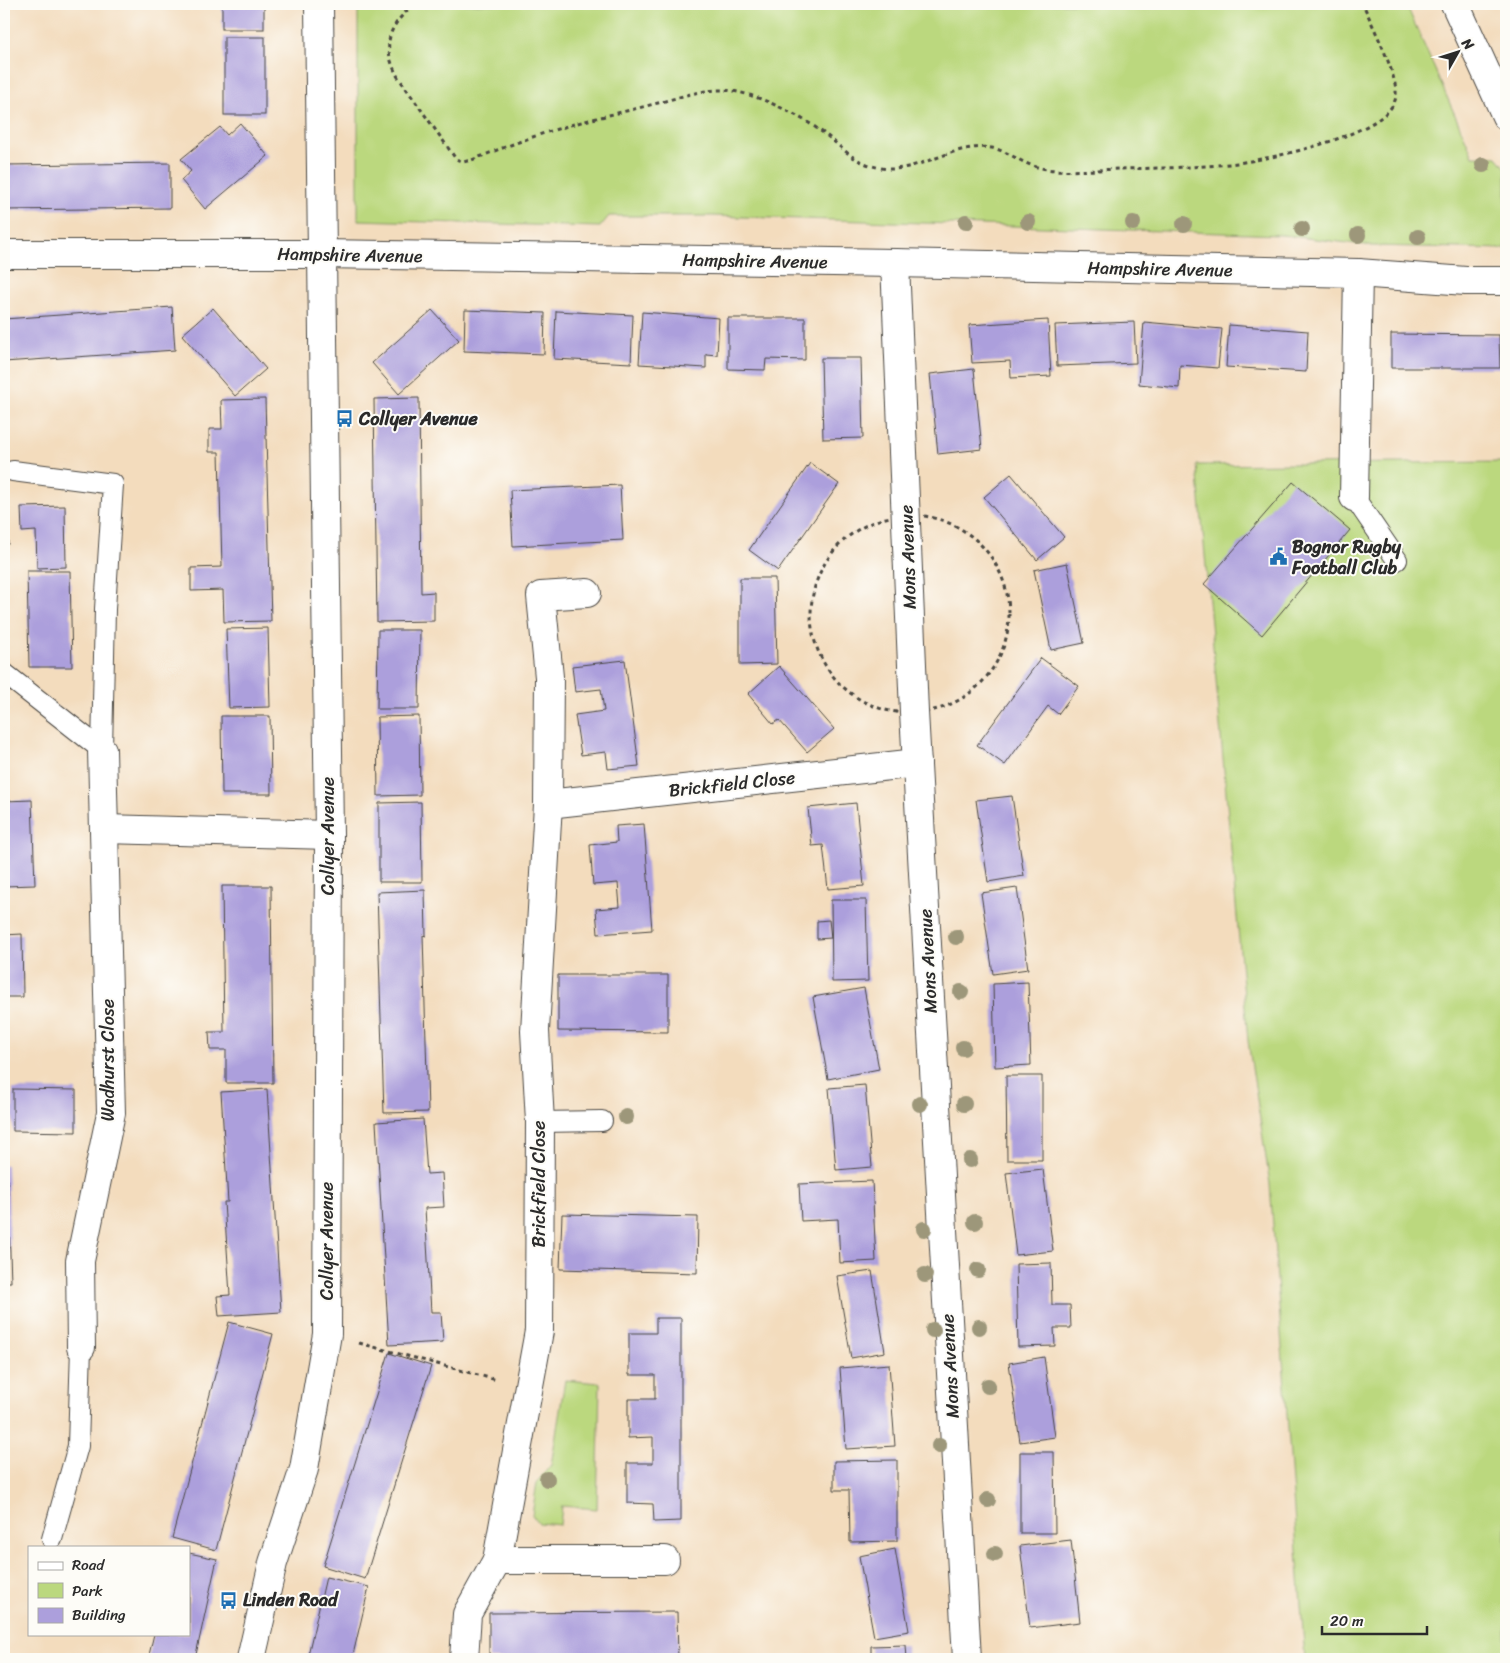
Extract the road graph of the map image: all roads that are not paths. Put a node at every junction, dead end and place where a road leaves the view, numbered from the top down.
1 (319, 4) edge
2 (1455, 4) edge
3 (1506, 116) edge
4 (4, 254) edge
5 (321, 254) junction
6 (895, 263) junction
7 (1358, 273) junction
8 (1506, 281) edge
9 (13, 471) dead end
10 (1354, 498) joint
11 (1397, 560) dead end
12 (587, 593) dead end
13 (4, 673) edge
14 (102, 750) junction
15 (917, 763) junction
16 (548, 804) junction
17 (104, 829) junction
18 (328, 835) junction
19 (602, 1121) dead end
20 (540, 1122) junction
21 (81, 1348) joint
22 (52, 1539) dead end
23 (497, 1560) junction
24 (665, 1560) dead end
25 (251, 1659) edge
26 (464, 1659) edge
27 (967, 1659) edge

1 - 5 street, Collyer Avenue
2 - 3 street
4 - 5 street, Hampshire Avenue
5 - 6 street, Hampshire Avenue
5 - 18 street, Collyer Avenue
6 - 7 street, Hampshire Avenue
6 - 15 street, Mons Avenue
7 - 8 street, Hampshire Avenue
7 - 10 street
9 - 14 lane
10 - 11 lane
12 - 16 street, Brickfield Close
13 - 14 lane
14 - 17 street, Wadhurst Close
15 - 16 street, Brickfield Close
15 - 27 street, Mons Avenue
16 - 20 street, Brickfield Close
17 - 18 street
17 - 21 street, Wadhurst Close
18 - 25 street, Collyer Avenue
19 - 20 lane
20 - 23 street, Brickfield Close
21 - 22 lane
23 - 24 street
23 - 26 street, Brickfield Close

